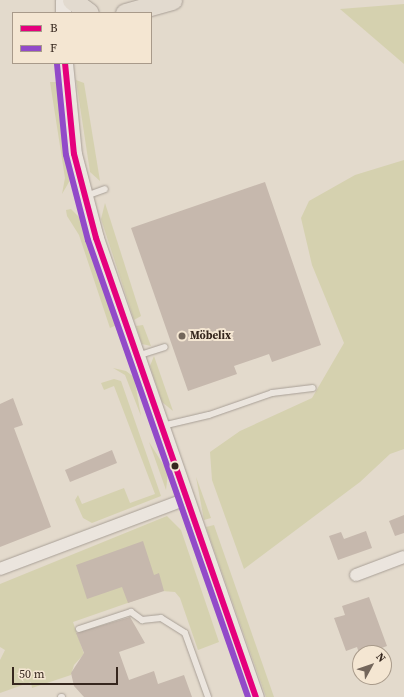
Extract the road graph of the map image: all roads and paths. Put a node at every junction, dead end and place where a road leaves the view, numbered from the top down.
1 (63, 0) edge
2 (72, 0) edge
3 (172, 0) edge
4 (64, 12) edge
5 (88, 12) edge
6 (129, 12) edge
7 (65, 64) edge
8 (105, 189) dead end
9 (84, 197) junction
10 (165, 346) dead end
11 (136, 356) junction
12 (313, 388) dead end
13 (160, 426) junction
14 (186, 499) junction
15 (404, 558) edge
16 (0, 569) edge
17 (356, 575) dead end
18 (79, 629) dead end
19 (208, 697) edge
20 (256, 697) edge

1 - 4 street
2 - 5 main road
3 - 6 main road
7 - 9 street
8 - 9 lane
9 - 11 street
10 - 11 lane
11 - 13 street
12 - 13 lane
13 - 14 street
14 - 16 street
14 - 20 street
15 - 17 street
18 - 19 lane

